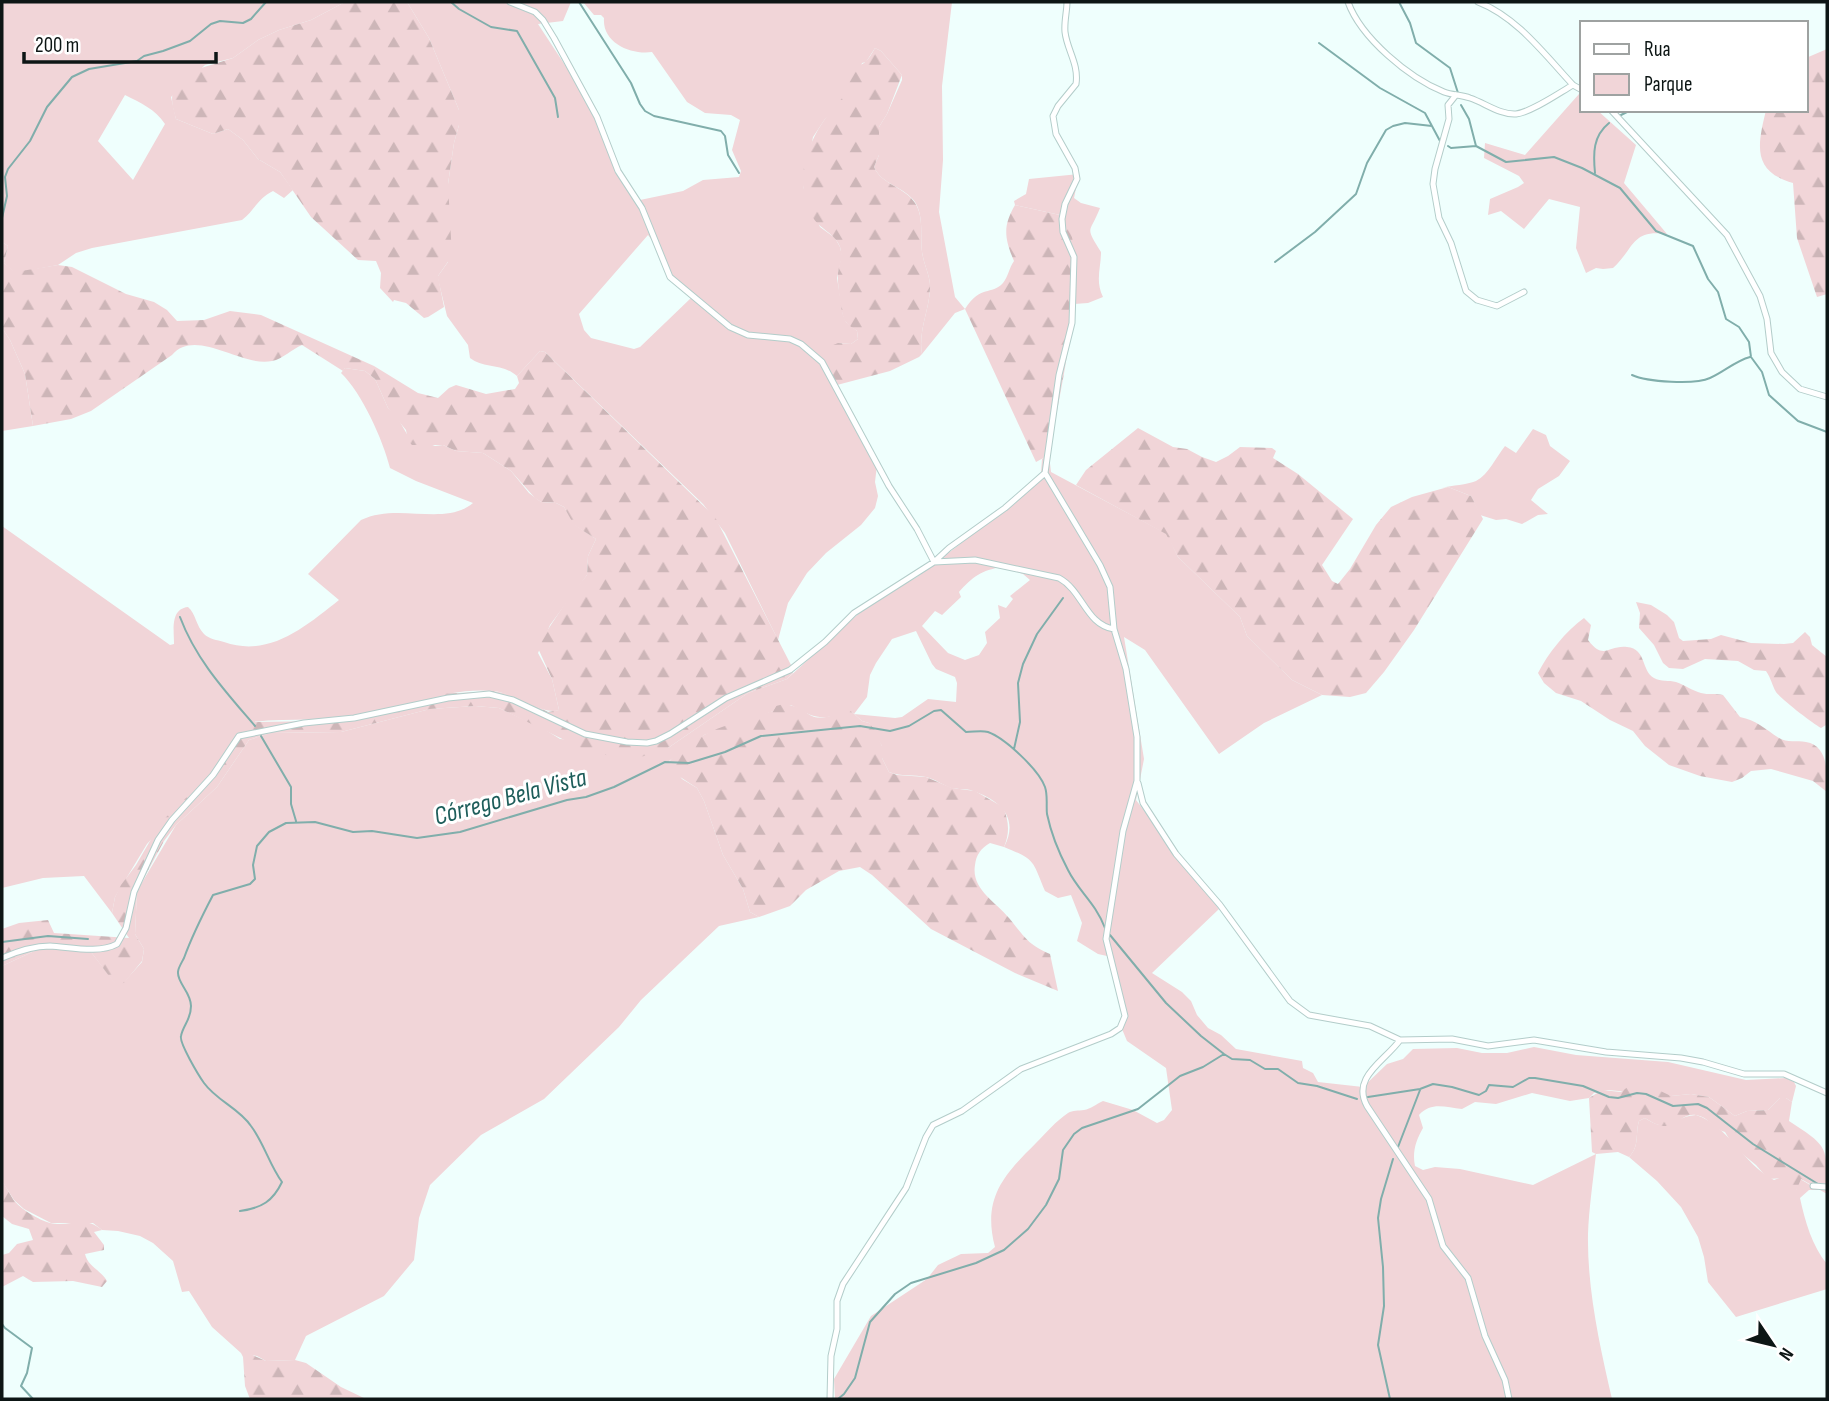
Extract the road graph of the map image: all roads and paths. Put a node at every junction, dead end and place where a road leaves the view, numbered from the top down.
1 (510, 2) edge
2 (1068, 2) edge
3 (1348, 2) edge
4 (1478, 2) edge
5 (1573, 85) junction
6 (1580, 89) edge
7 (1456, 95) junction
8 (1613, 112) edge
9 (1524, 292) dead end
10 (1827, 397) edge
11 (1045, 473) junction
12 (934, 562) junction
13 (1114, 629) junction
14 (1138, 781) junction
15 (2, 958) edge
16 (1400, 1040) junction
17 (1827, 1093) edge
18 (1813, 1186) dead end
19 (1827, 1186) edge
20 (830, 1399) edge
21 (1509, 1399) edge

1 - 12 street
2 - 11 street
3 - 7 street
4 - 5 street
5 - 6 street
5 - 7 street
7 - 9 street
8 - 10 street
11 - 12 street
11 - 13 street
12 - 13 street
12 - 15 street
13 - 14 street
14 - 16 street
14 - 20 street
16 - 17 street
16 - 21 street
18 - 19 street

